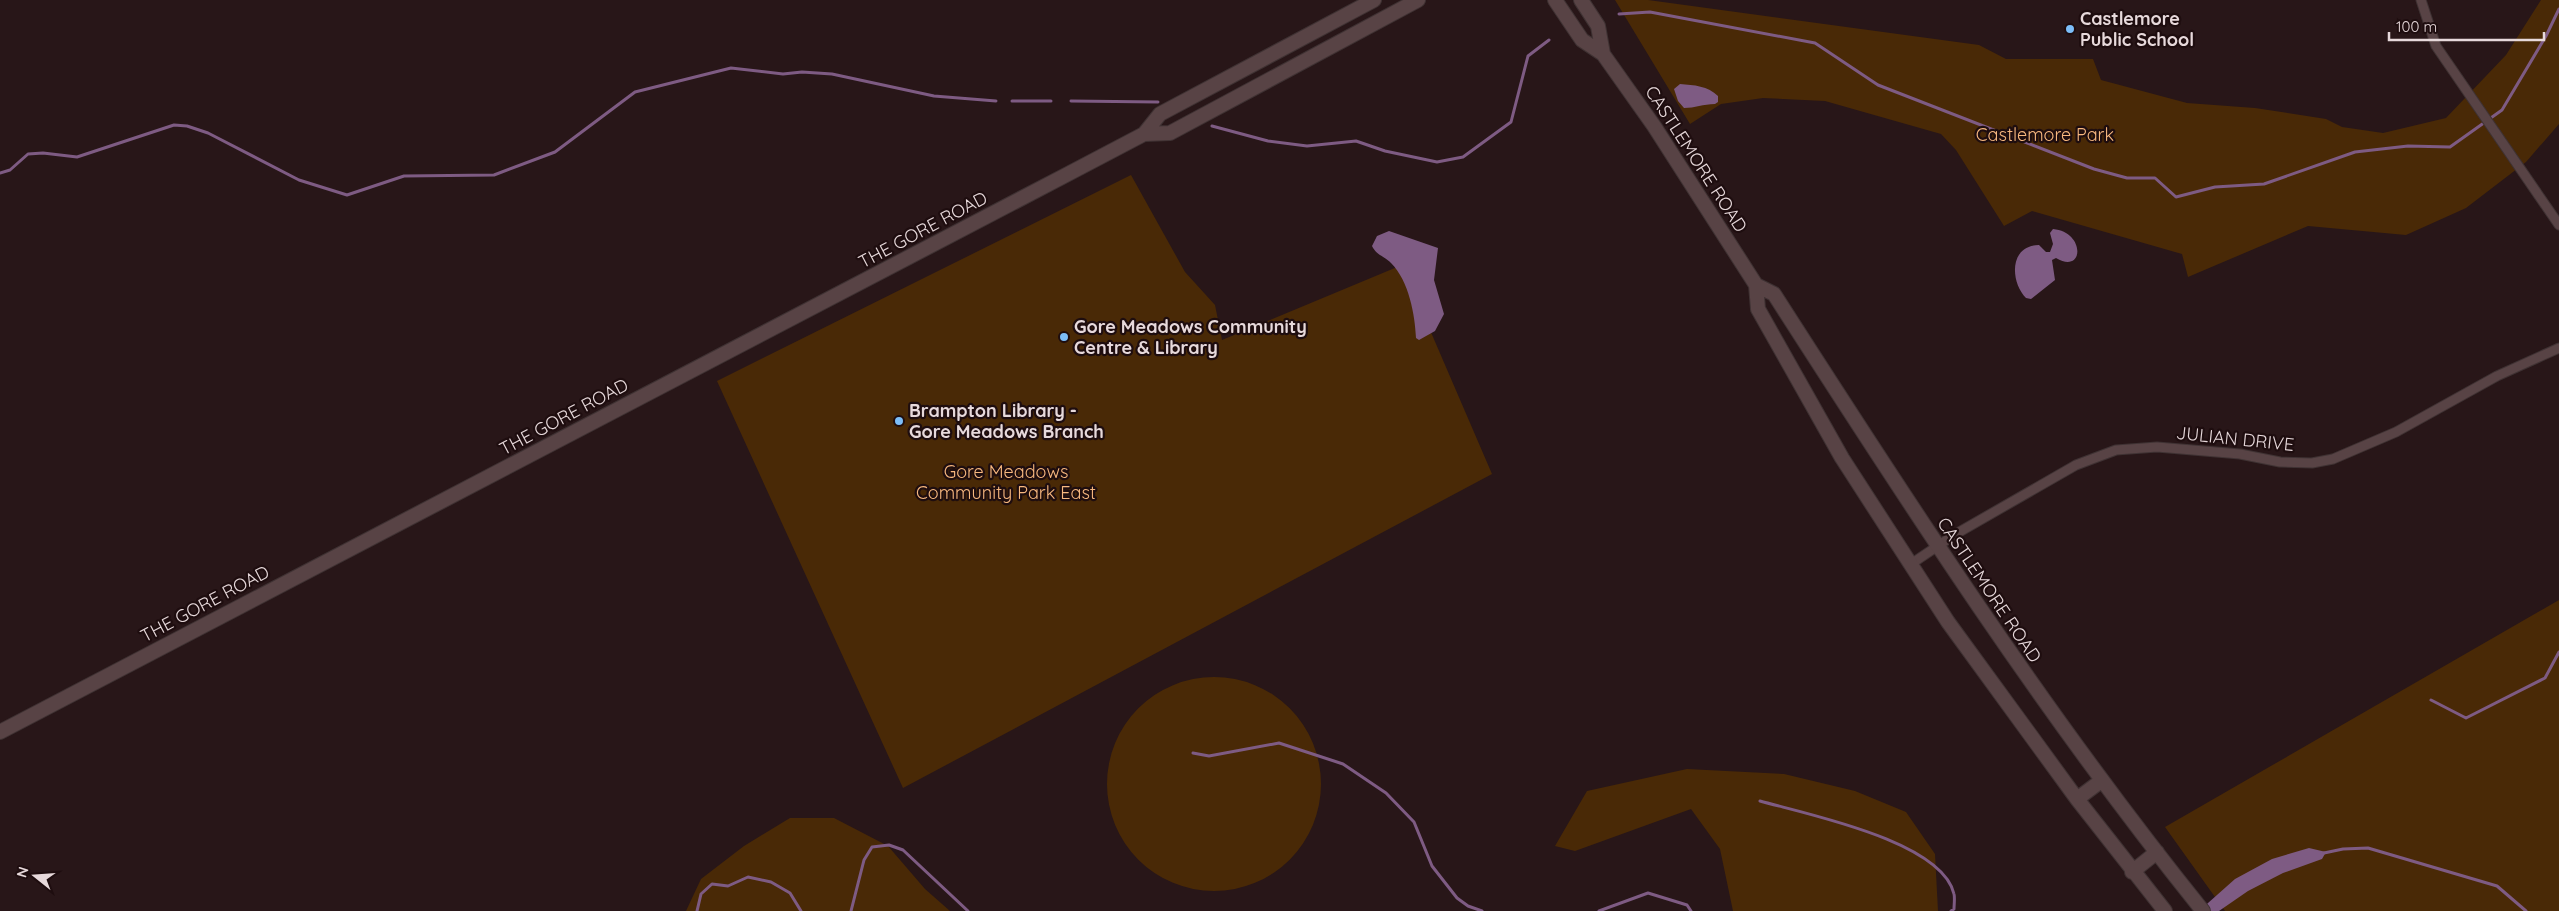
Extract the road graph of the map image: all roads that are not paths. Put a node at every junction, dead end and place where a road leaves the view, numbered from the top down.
1 (1374, 0) edge
2 (1418, 0) edge
3 (1555, 0) edge
4 (1581, 0) edge
5 (2421, 0) edge
6 (1603, 54) junction
7 (1226, 79) junction
8 (1236, 97) junction
9 (1144, 134) junction
10 (2559, 225) edge
11 (1756, 285) junction
12 (2559, 348) edge
13 (1937, 547) junction
14 (1911, 564) junction
15 (0, 732) edge
16 (2101, 781) junction
17 (2077, 799) junction
18 (2157, 852) junction
19 (2132, 872) junction
20 (2163, 909) edge
21 (2203, 911) edge

1 - 7 main road, THE GORE ROAD
2 - 8 main road, THE GORE ROAD
3 - 6 main road, CASTLEMORE ROAD
4 - 6 main road, CASTLEMORE ROAD
5 - 10 street
6 - 11 main road, CASTLEMORE ROAD
7 - 8 main road
7 - 9 main road, THE GORE ROAD
8 - 9 main road, THE GORE ROAD
9 - 15 main road, THE GORE ROAD
11 - 13 main road, CASTLEMORE ROAD
11 - 14 main road, CASTLEMORE ROAD
12 - 13 street, JULIAN DRIVE
13 - 14 street, JULIAN DRIVE
13 - 16 main road, CASTLEMORE ROAD
14 - 17 main road, CASTLEMORE ROAD
16 - 17 main road
16 - 18 main road, CASTLEMORE ROAD
17 - 19 main road, CASTLEMORE ROAD
18 - 19 main road
18 - 21 main road, CASTLEMORE ROAD
19 - 20 main road, CASTLEMORE ROAD

